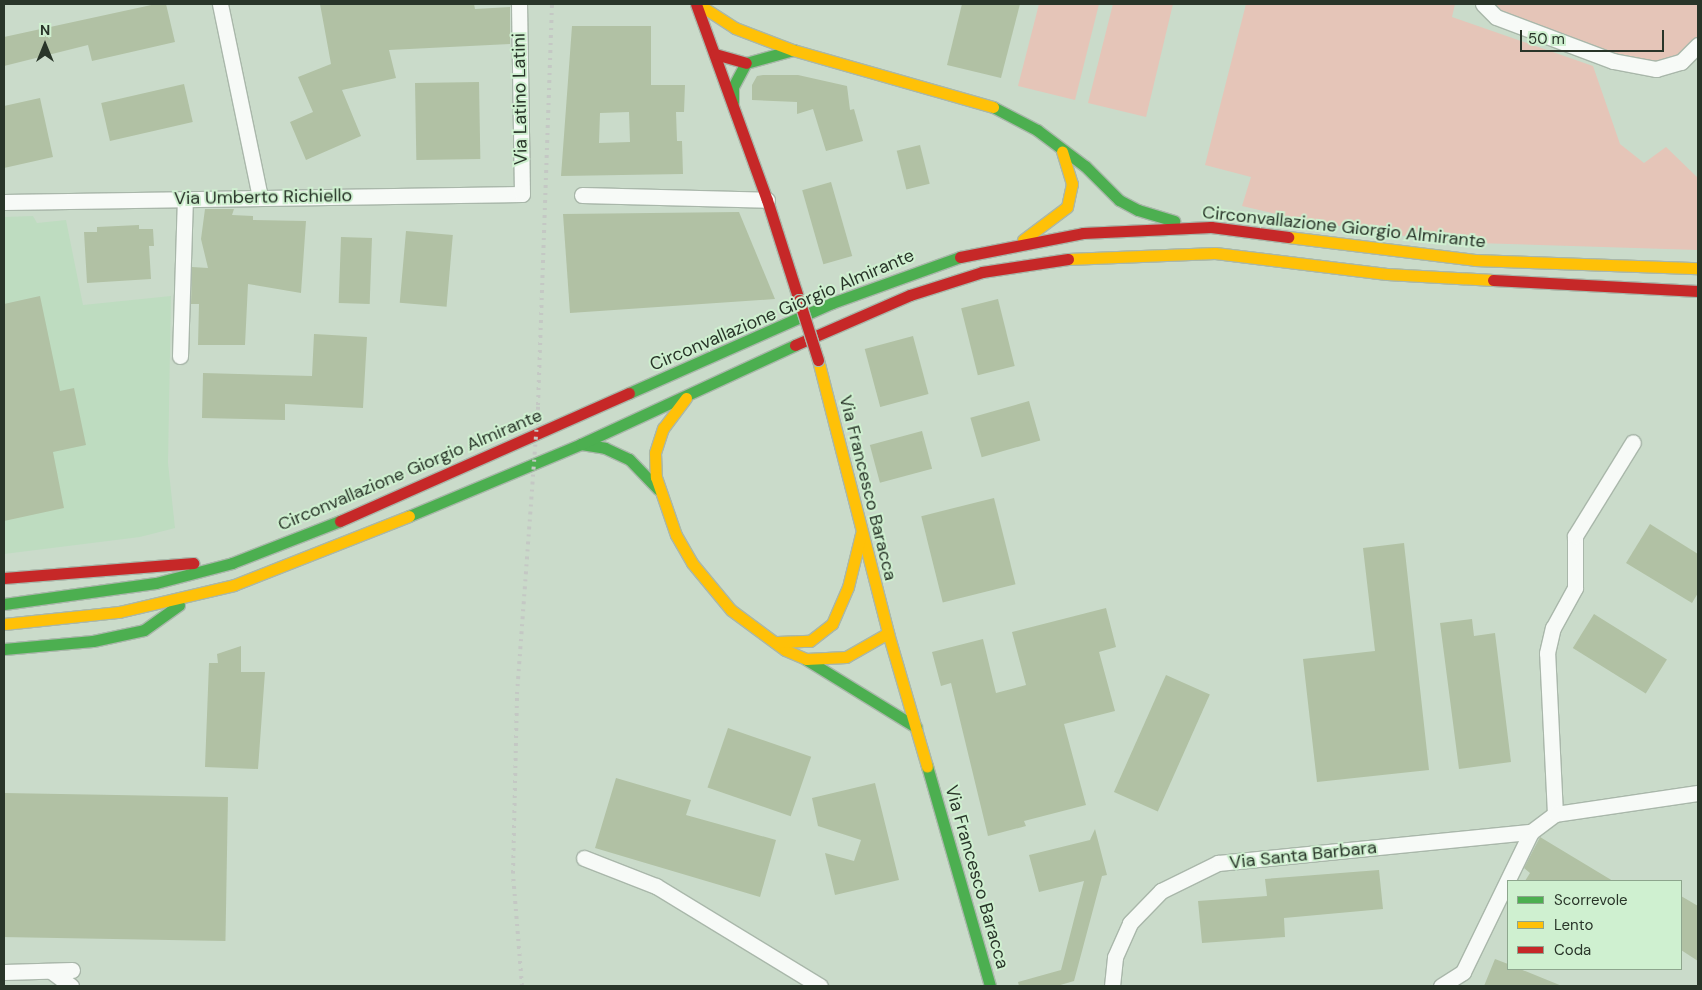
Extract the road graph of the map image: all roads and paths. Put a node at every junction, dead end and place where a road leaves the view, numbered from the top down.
1 (220, 4) edge
2 (519, 4) edge
3 (697, 4) edge
4 (1482, 4) edge
5 (735, 28) junction
6 (710, 40) junction
7 (1698, 45) edge
8 (794, 50) junction
9 (715, 54) junction
10 (746, 63) junction
11 (732, 102) junction
12 (1062, 151) junction
13 (522, 194) joint
14 (582, 195) dead end
15 (260, 197) junction
16 (185, 199) junction
17 (767, 200) junction
18 (4, 202) edge
19 (1211, 227) junction
20 (1016, 245) junction
21 (1698, 268) edge
22 (1698, 291) edge
23 (180, 356) dead end
24 (702, 388) junction
25 (1633, 442) dead end
26 (581, 444) junction
27 (658, 489) junction
28 (861, 534) junction
29 (232, 563) junction
30 (4, 578) edge
31 (192, 596) junction
32 (4, 604) edge
33 (4, 624) edge
34 (861, 633) dead end
35 (888, 633) junction
36 (844, 634) dead end
37 (819, 636) junction
38 (777, 642) junction
39 (4, 649) edge
40 (806, 659) junction
41 (916, 727) junction
42 (1698, 793) edge
43 (1554, 814) junction
44 (1531, 832) junction
45 (584, 858) dead end
46 (1508, 880) edge
47 (1507, 881) edge
48 (72, 970) dead end
49 (51, 971) junction
50 (4, 972) edge
51 (72, 986) edge
52 (820, 986) edge
53 (990, 986) edge
54 (1112, 986) edge
55 (1441, 986) edge

1 - 15 street
2 - 13 street, Via Latino Latini
3 - 5 main road
3 - 6 main road, Via Francesco Baracca
4 - 7 street
5 - 6 main road
5 - 8 main road
6 - 9 main road, Via Francesco Baracca
8 - 10 main road
8 - 12 main road
9 - 10 main road
9 - 11 main road, Via Francesco Baracca
10 - 11 main road
11 - 17 main road, Via Francesco Baracca
12 - 19 main road
12 - 20 main road
13 - 15 street, Via Umberto Richiello
14 - 17 street
15 - 16 street, Via Umberto Richiello
16 - 18 street, Via Umberto Richiello
16 - 23 street
17 - 28 main road, Via Francesco Baracca, bridge
19 - 20 main road, Circonvallazione Giorgio Almirante
19 - 21 main road, Circonvallazione Giorgio Almirante
20 - 29 main road, Circonvallazione Giorgio Almirante
22 - 24 main road, Circonvallazione Giorgio Almirante
24 - 26 main road, Circonvallazione Giorgio Almirante
24 - 27 main road
25 - 43 street
26 - 27 main road
26 - 31 main road, Circonvallazione Giorgio Almirante
27 - 38 main road
28 - 35 main road, Via Francesco Baracca
28 - 37 main road
29 - 30 main road
29 - 32 main road, Circonvallazione Giorgio Almirante
31 - 33 main road, Circonvallazione Giorgio Almirante
31 - 39 main road
34 - 35 main road
35 - 40 main road
35 - 41 main road, Via Francesco Baracca
36 - 37 main road
37 - 38 main road
38 - 40 main road
40 - 41 main road
41 - 53 main road, Via Francesco Baracca
42 - 43 street
43 - 44 street
44 - 46 street
44 - 54 street, Via Santa Barbara
45 - 52 street
47 - 55 street
48 - 49 street
49 - 50 street
49 - 51 street

